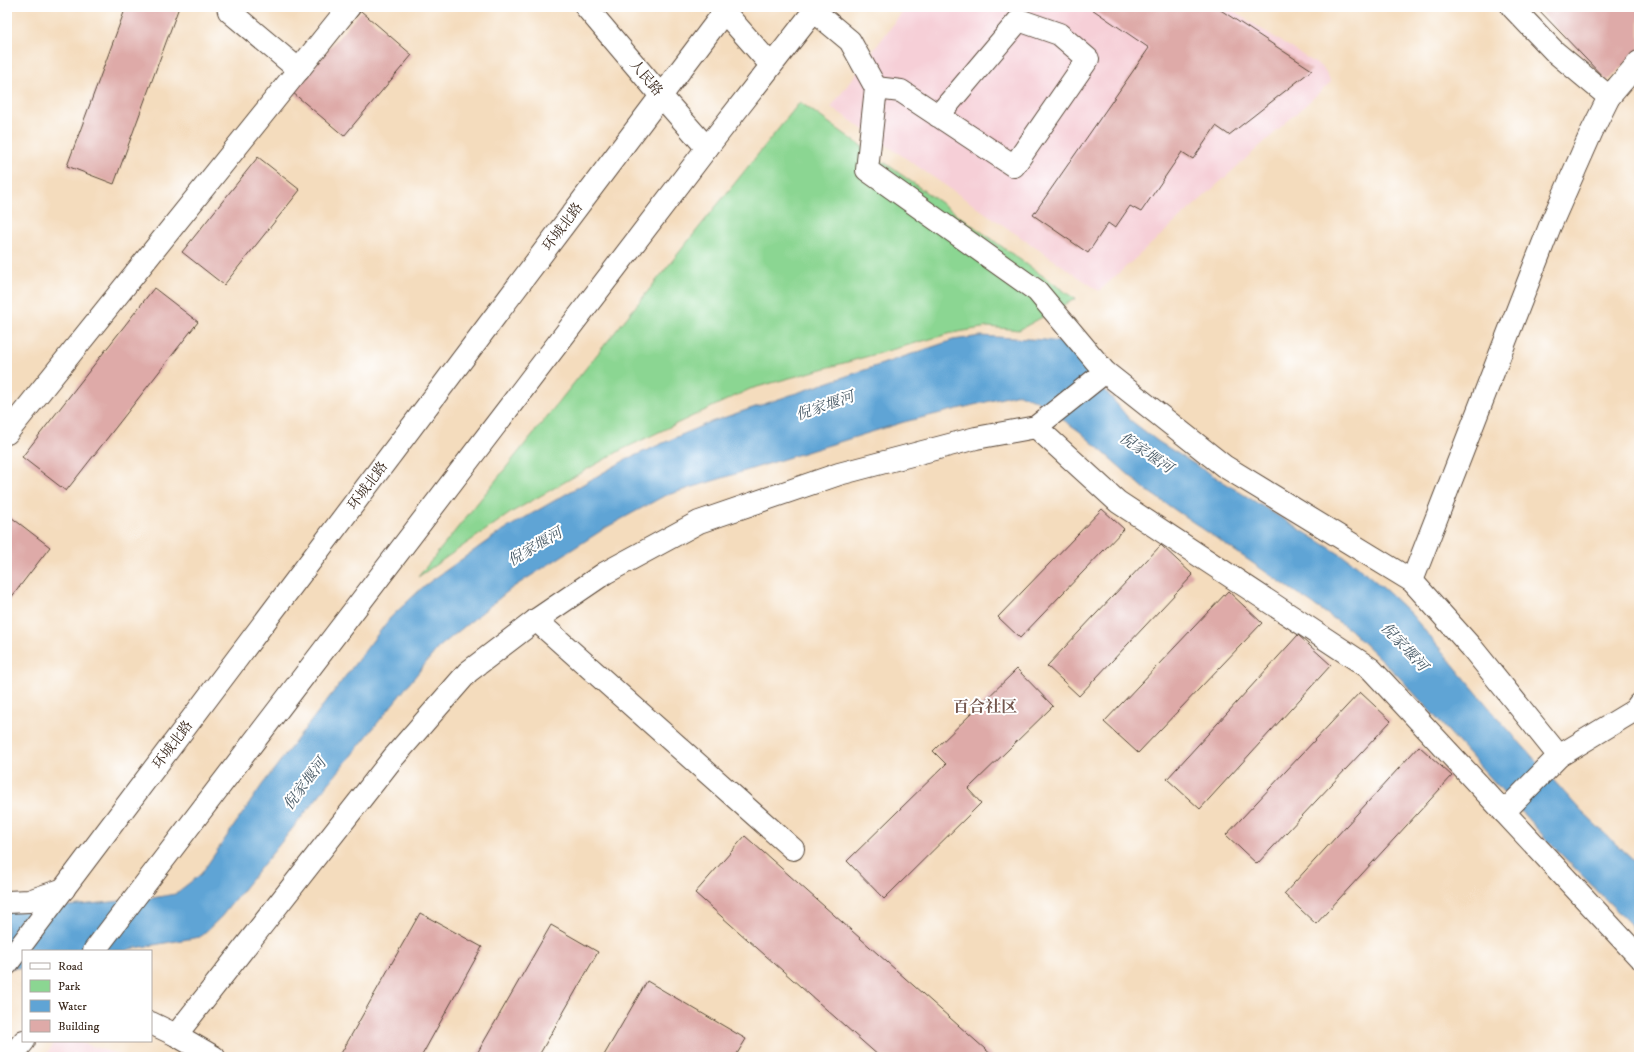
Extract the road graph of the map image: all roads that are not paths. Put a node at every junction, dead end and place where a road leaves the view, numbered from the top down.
1 (228, 7) edge
2 (349, 7) edge
3 (586, 7) edge
4 (1512, 7) edge
5 (724, 9) edge
6 (815, 9) edge
7 (1639, 62) edge
8 (771, 65) junction
9 (299, 70) junction
10 (876, 88) junction
11 (662, 97) junction
12 (1609, 97) junction
13 (938, 116) junction
14 (707, 148) junction
15 (1104, 372) junction
16 (1037, 426) junction
17 (7, 433) edge
18 (1412, 581) junction
19 (536, 620) junction
20 (1639, 704) edge
21 (1559, 756) junction
22 (1504, 811) junction
23 (793, 849) dead end
24 (64, 889) junction
25 (7, 902) edge
26 (95, 950) edge
27 (1639, 957) edge
28 (7, 964) edge
29 (152, 1023) edge
30 (176, 1035) junction
31 (23, 1042) edge
32 (11, 1057) edge
33 (214, 1057) edge

1 - 9 street
2 - 9 street
3 - 11 street, 人民路
4 - 12 street
5 - 8 street
5 - 11 street, 环城北路
6 - 8 street
6 - 10 street
7 - 12 street
8 - 14 street
9 - 17 street
10 - 13 street
10 - 15 street
11 - 14 street, 人民路
11 - 24 street, 环城北路
12 - 18 street
13 - 13 street
14 - 26 street
15 - 16 street
15 - 18 street
16 - 19 street
16 - 22 street
18 - 21 street
19 - 23 street
19 - 30 street
20 - 21 street
21 - 22 street
22 - 27 street
24 - 25 street
24 - 28 street, 环城北路
29 - 30 street
30 - 33 street
31 - 32 street

